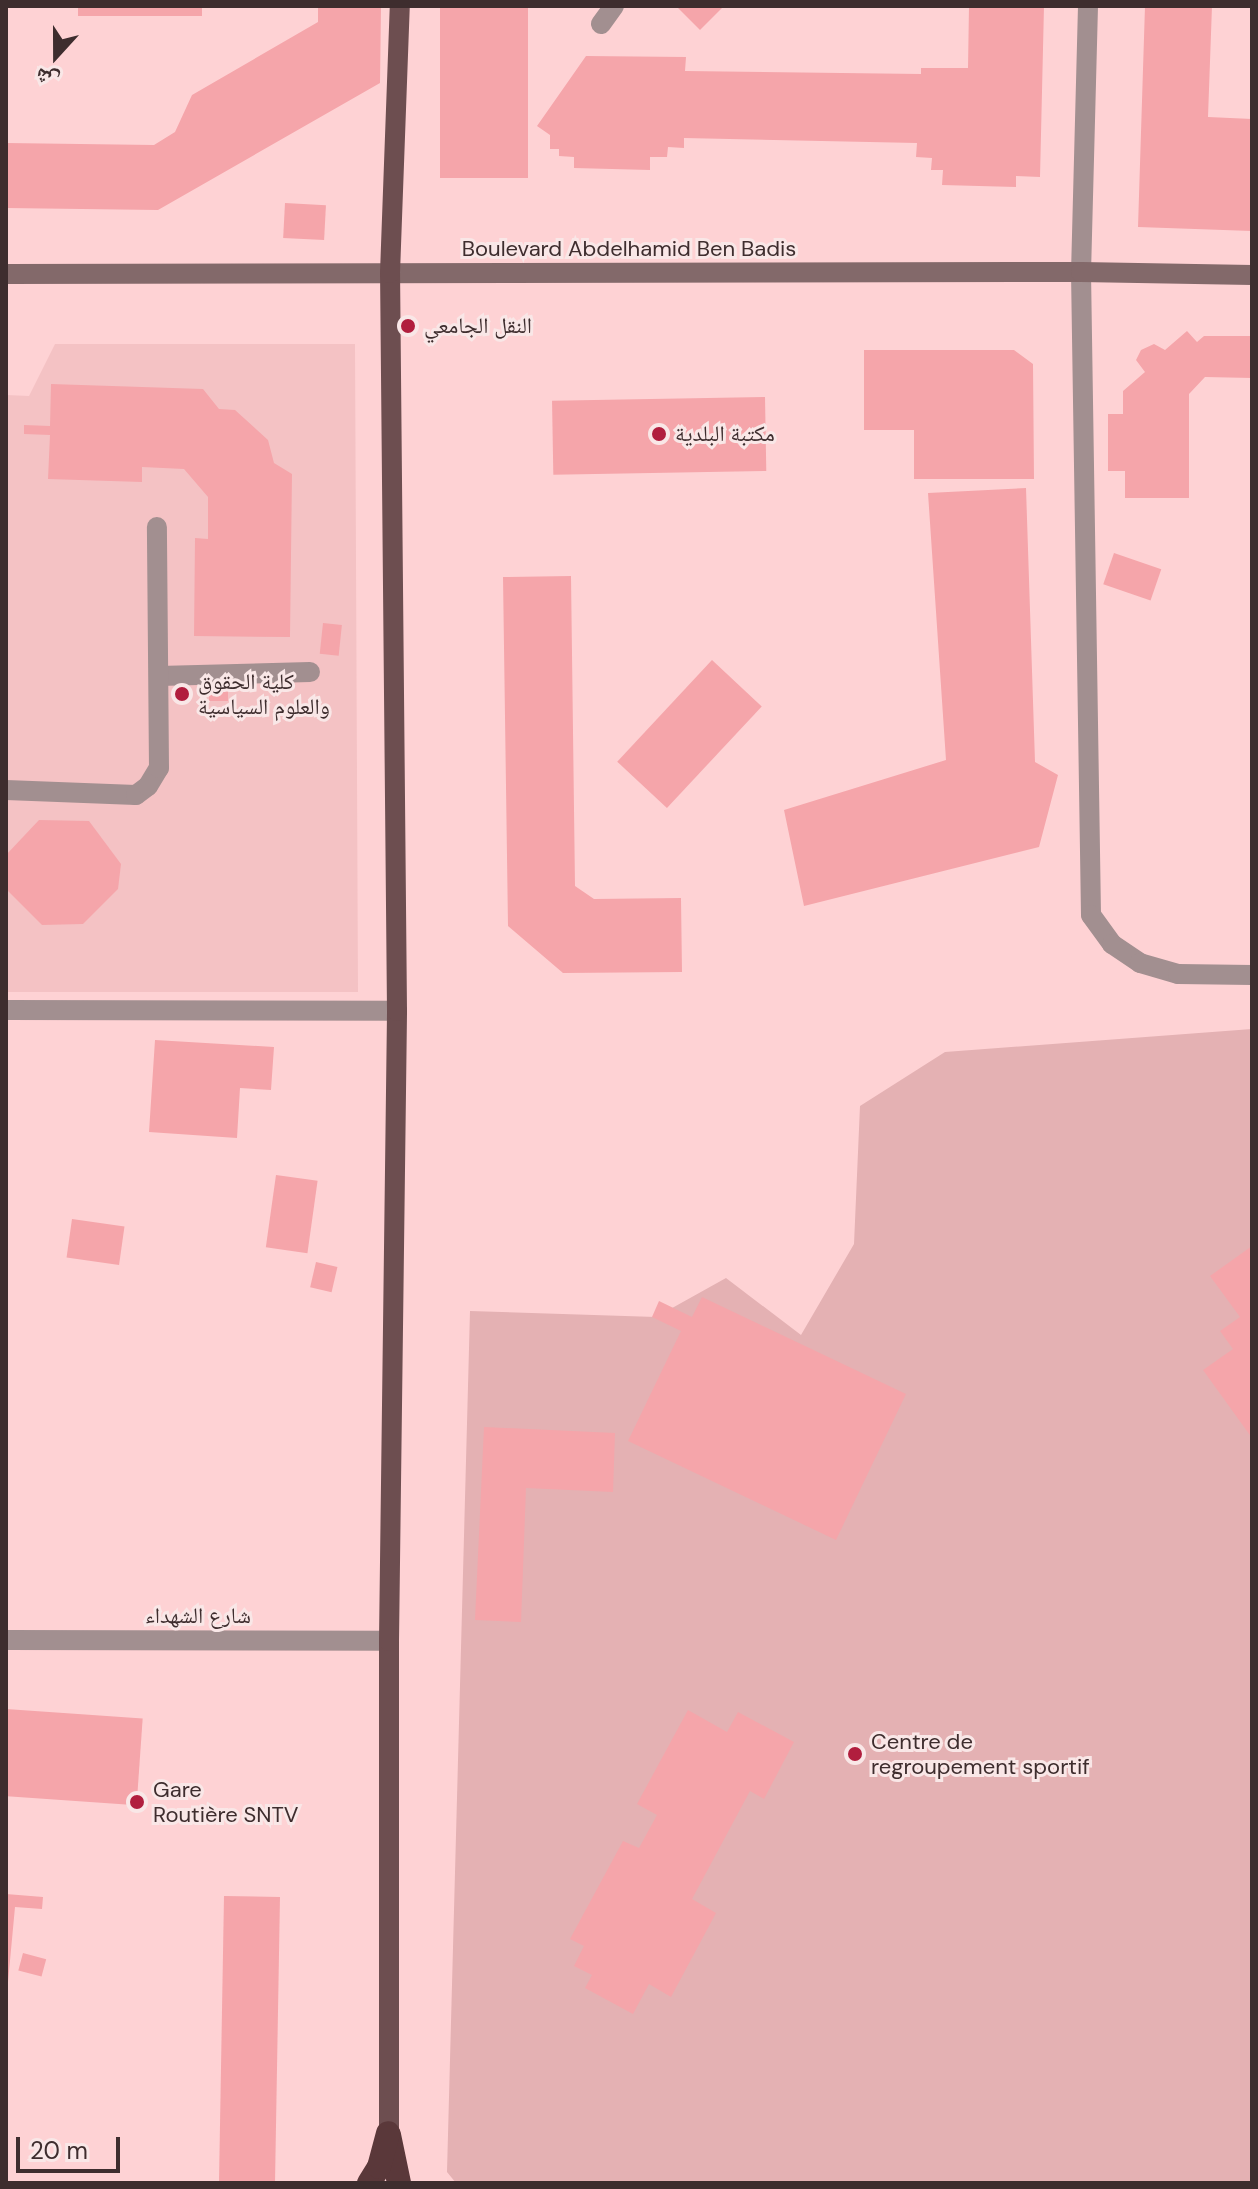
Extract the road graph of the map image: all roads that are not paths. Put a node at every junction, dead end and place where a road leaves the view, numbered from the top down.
1 (400, 6) edge
2 (614, 6) edge
3 (1088, 6) edge
4 (601, 24) dead end
5 (1081, 272) junction
6 (390, 273) junction
7 (6, 274) edge
8 (1252, 275) edge
9 (157, 527) dead end
10 (310, 672) dead end
11 (159, 676) junction
12 (6, 790) edge
13 (1252, 975) edge
14 (6, 1010) edge
15 (397, 1011) junction
16 (6, 1640) edge
17 (389, 1641) junction
18 (388, 2133) junction
19 (369, 2183) edge
20 (391, 2183) edge
21 (399, 2183) edge

1 - 6 main road
2 - 4 street
3 - 5 street
5 - 6 main road, Boulevard Abdelhamid Ben Badis
5 - 8 main road, Boulevard Abdelhamid Ben Badis
5 - 13 street
6 - 7 main road, Boulevard Abdelhamid Ben Badis
6 - 15 main road
9 - 11 street
10 - 11 street
11 - 12 street
14 - 15 street
15 - 17 main road
16 - 17 street, شارع الشهداء
17 - 18 main road
18 - 19 highway
18 - 20 main road
18 - 21 highway

